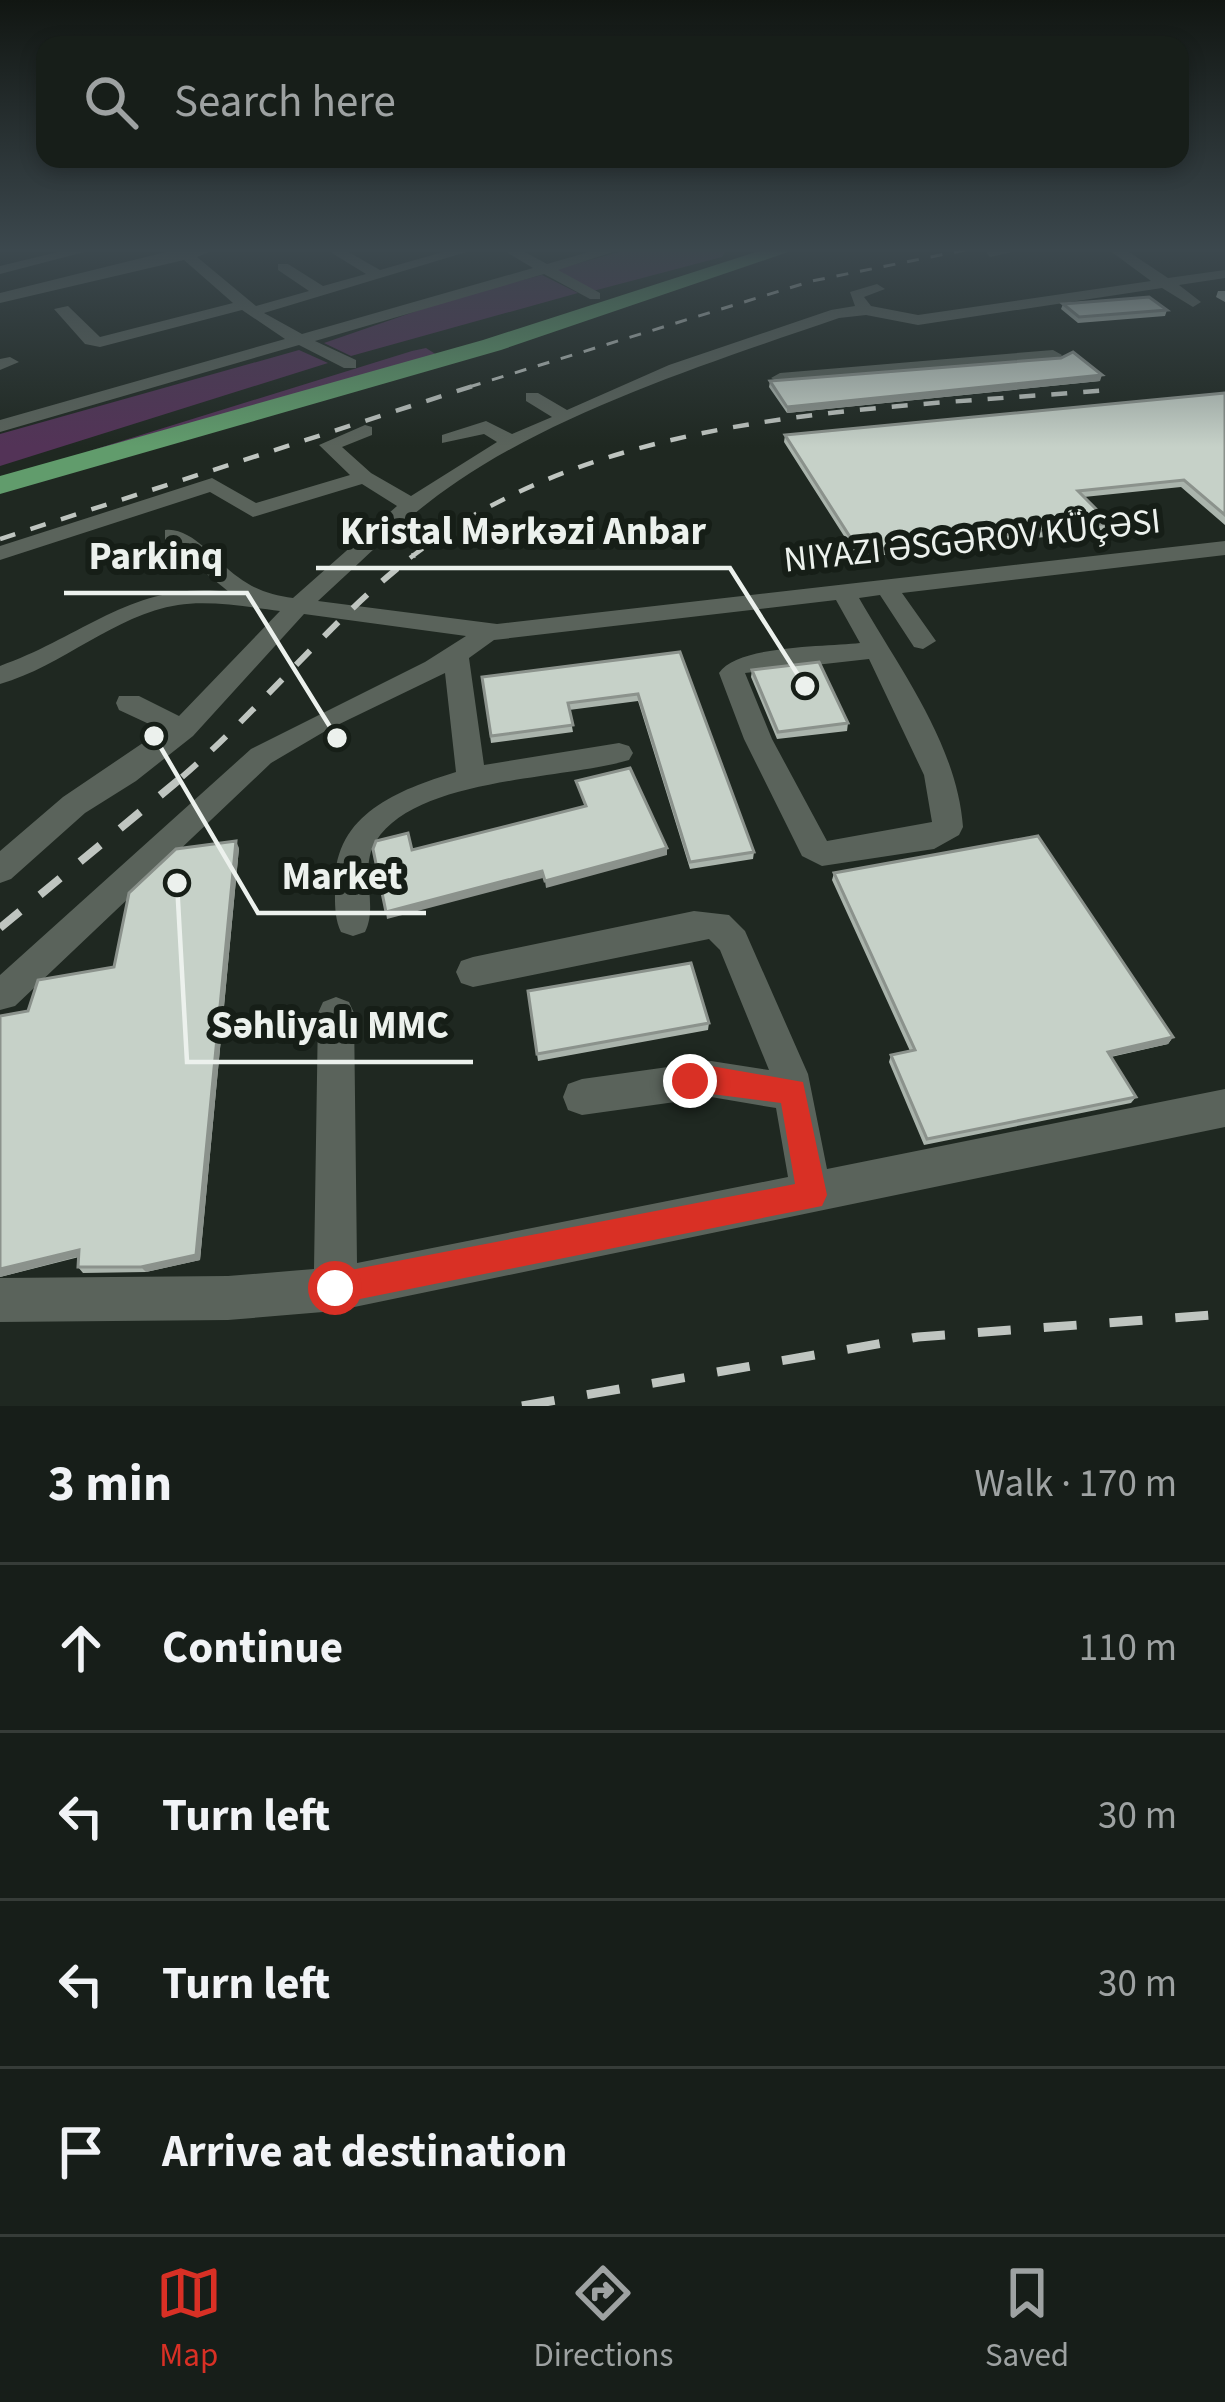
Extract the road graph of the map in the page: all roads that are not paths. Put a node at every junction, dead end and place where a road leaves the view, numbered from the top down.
1 (68, 316) edge
2 (217, 316) edge
3 (259, 316) edge
4 (389, 316) edge
5 (546, 316) edge
6 (556, 316) edge
7 (829, 316) edge
8 (876, 316) edge
9 (995, 316) edge
10 (523, 325) junction
11 (909, 334) junction
12 (301, 341) junction
13 (1053, 355) edge
14 (359, 362) junction
15 (923, 365) junction
16 (390, 375) junction
17 (780, 378) edge
18 (532, 397) dead end
19 (565, 417) junction
20 (0, 426) edge
21 (365, 431) dead end
22 (448, 439) dead end
23 (511, 442) junction
24 (0, 474) edge
25 (364, 477) junction
26 (0, 484) edge
27 (411, 505) junction
28 (173, 535) dead end
29 (1225, 548) edge
30 (0, 553) edge
31 (884, 584) junction
32 (842, 589) junction
33 (262, 602) junction
34 (298, 605) junction
35 (488, 632) junction
36 (923, 640) dead end
37 (875, 650) junction
38 (456, 656) junction
39 (0, 675) edge
40 (128, 703) dead end
41 (183, 729) junction
42 (619, 753) dead end
43 (471, 778) junction
44 (0, 870) edge
45 (353, 922) dead end
46 (472, 972) dead end
47 (3, 995) dead end
48 (335, 1013) dead end
49 (793, 1092) junction
50 (582, 1097) dead end
51 (1225, 1108) edge
52 (812, 1195) junction
53 (335, 1288) junction
54 (0, 1300) edge

1 - 2 street
3 - 12 street
4 - 12 street
5 - 10 highway
6 - 10 highway
7 - 19 street
8 - 11 street
9 - 11 street
10 - 14 highway
10 - 16 highway
11 - 15 street
12 - 14 street
12 - 20 street
13 - 15 street
14 - 16 highway
14 - 24 highway
15 - 17 street
16 - 26 highway
18 - 19 street
19 - 23 street
21 - 25 street
22 - 23 street
23 - 27 street
25 - 27 street
25 - 30 street
27 - 34 street
28 - 33 street
29 - 31 street, NIYAZI ƏSGƏROV KÜÇƏSI
31 - 32 street, NIYAZI ƏSGƏROV KÜÇƏSI
31 - 36 street
32 - 35 street, NIYAZI ƏSGƏROV KÜÇƏSI
32 - 37 street
33 - 34 street, NIYAZI ƏSGƏROV KÜÇƏSI
33 - 39 street, NIYAZI ƏSGƏROV KÜÇƏSI
34 - 35 street, NIYAZI ƏSGƏROV KÜÇƏSI
34 - 41 street
35 - 38 street
37 - 37 street
38 - 43 street
38 - 47 street
40 - 41 street
41 - 44 street
42 - 43 street
43 - 45 street
46 - 49 street
48 - 53 street
49 - 50 street
49 - 52 street
51 - 52 street
52 - 53 street
53 - 54 street

